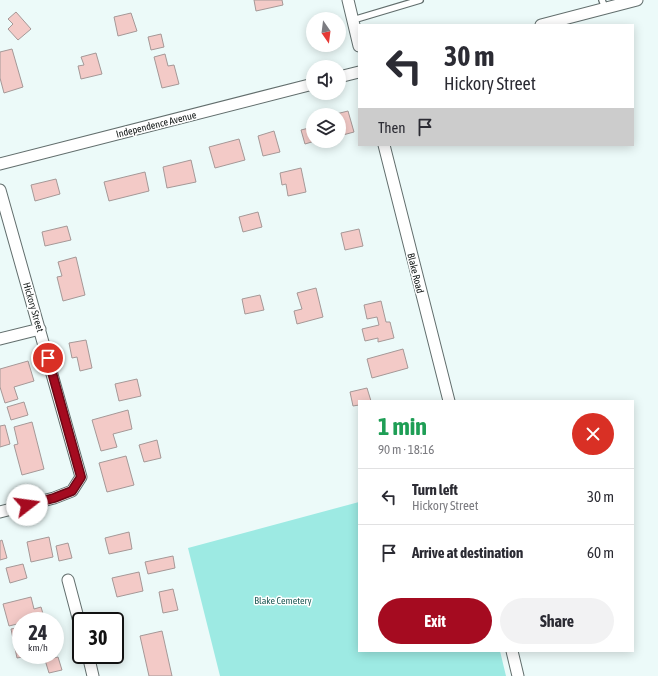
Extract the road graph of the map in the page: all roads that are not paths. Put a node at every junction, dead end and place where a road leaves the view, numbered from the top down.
1 (348, 0) edge
2 (420, 0) edge
3 (638, 0) edge
4 (604, 4) edge
5 (352, 20) junction
6 (544, 24) edge
7 (358, 42) edge
8 (358, 72) edge
9 (346, 75) edge
10 (306, 86) edge
11 (384, 146) edge
12 (0, 164) edge
13 (0, 190) edge
14 (40, 329) junction
15 (0, 339) edge
16 (448, 400) edge
17 (0, 512) edge
18 (68, 580) dead end
19 (76, 612) edge
20 (512, 652) edge
21 (90, 664) edge
22 (93, 676) edge
23 (518, 676) edge

1 - 5 street
2 - 5 lane
3 - 4 street
4 - 6 street
5 - 7 street
8 - 9 street
10 - 12 street, Independence Avenue
11 - 16 street, Blake Road
13 - 14 street, Hickory Street
14 - 15 street
14 - 17 street, Hickory Street
18 - 19 street
20 - 23 street
21 - 22 street

